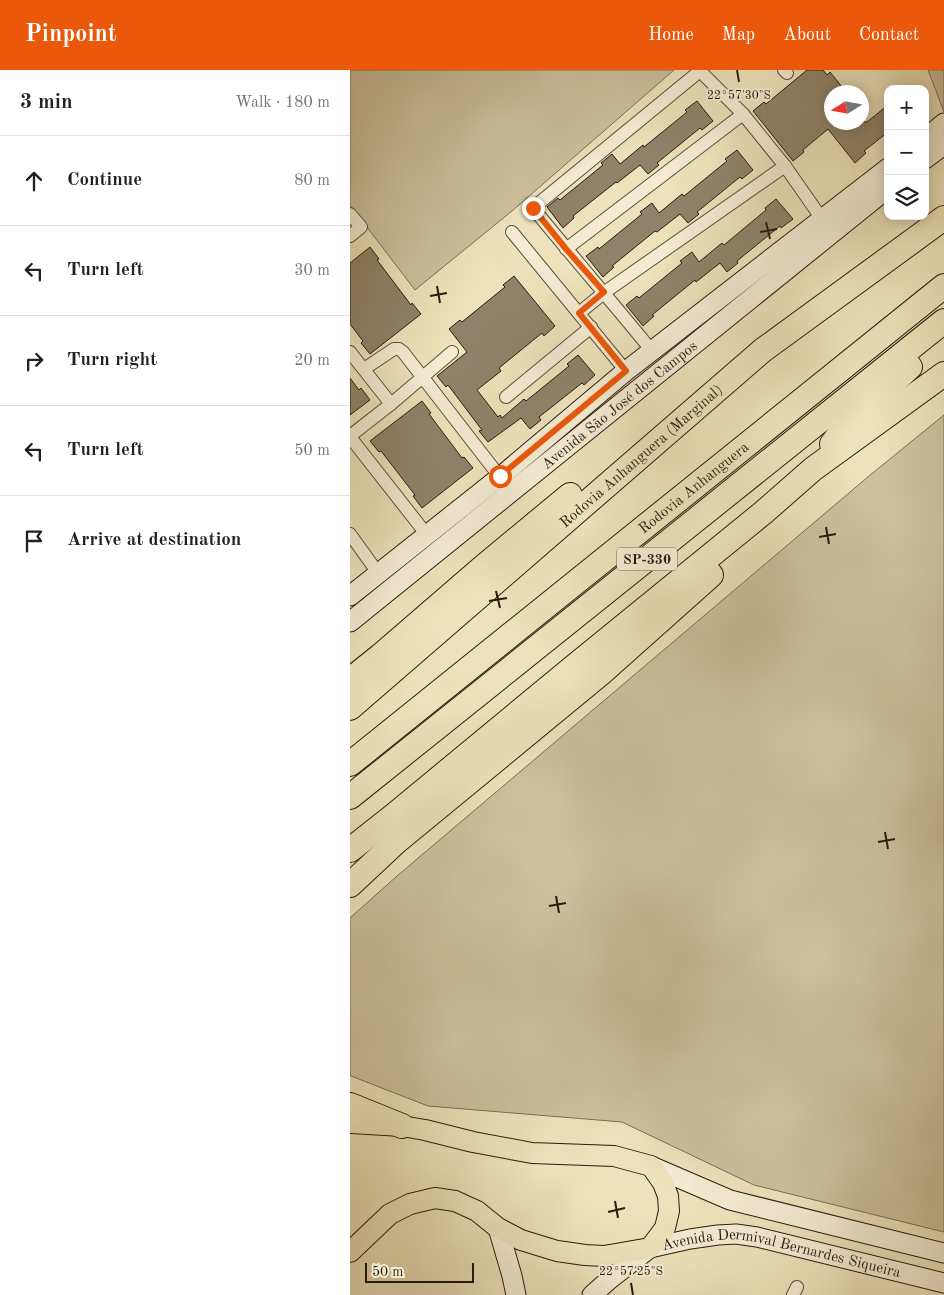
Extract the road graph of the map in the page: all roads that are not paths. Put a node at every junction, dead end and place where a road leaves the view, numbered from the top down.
1 (701, 70) edge
2 (743, 114) junction
3 (944, 123) edge
4 (929, 136) edge
5 (944, 145) edge
6 (929, 156) edge
7 (785, 166) junction
8 (884, 171) edge
9 (884, 191) edge
10 (350, 214) edge
11 (944, 218) edge
12 (822, 219) junction
13 (512, 232) dead end
14 (350, 236) edge
15 (566, 249) junction
16 (944, 286) edge
17 (604, 292) junction
18 (579, 313) junction
19 (944, 321) edge
20 (590, 326) junction
21 (944, 336) edge
22 (763, 350) junction
23 (652, 351) junction
24 (350, 352) edge
25 (452, 352) dead end
26 (364, 369) junction
27 (626, 371) junction
28 (944, 374) edge
29 (422, 376) junction
30 (506, 397) dead end
31 (391, 404) junction
32 (350, 436) edge
33 (813, 469) junction
34 (500, 476) junction
35 (764, 512) junction
36 (350, 534) edge
37 (427, 535) junction
38 (378, 573) junction
39 (350, 596) edge
40 (350, 622) edge
41 (350, 680) edge
42 (350, 708) edge
43 (350, 764) edge
44 (350, 797) edge
45 (350, 850) edge
46 (350, 885) edge
47 (350, 1105) edge
48 (350, 1123) edge
49 (402, 1126) junction
50 (651, 1166) junction
51 (498, 1228) junction
52 (650, 1248) junction
53 (350, 1252) edge
54 (944, 1253) edge
55 (944, 1283) edge
56 (516, 1295) edge
57 (592, 1295) edge

1 - 2 street
1 - 15 street
2 - 7 street
2 - 15 street
3 - 4 street
5 - 6 street
7 - 12 street
7 - 17 street
8 - 12 street, Avenida São José dos Campos
9 - 40 street, Avenida São José dos Campos
10 - 14 street
11 - 22 highway, Rodovia Anhanguera (Marginal)
12 - 23 street, Avenida São José dos Campos
13 - 18 street
15 - 17 street
16 - 43 highway, Rodovia Anhanguera / SP-330
17 - 18 street
17 - 23 street
18 - 20 street
19 - 44 highway, Rodovia Anhanguera / SP-330
20 - 27 street
20 - 30 street
21 - 33 highway
22 - 41 highway
22 - 42 highway, Rodovia Anhanguera (Marginal)
23 - 27 street, Avenida São José dos Campos
24 - 26 street
25 - 29 street
26 - 29 street
26 - 31 street
27 - 34 street, Avenida São José dos Campos
28 - 33 highway
29 - 31 street
29 - 34 street
31 - 32 street
32 - 37 street
33 - 35 highway
34 - 37 street, Avenida São José dos Campos
35 - 45 highway
35 - 46 highway
36 - 38 street
37 - 38 street, Avenida São José dos Campos
38 - 39 street, Avenida São José dos Campos
47 - 49 highway
48 - 49 main road, Avenida Dermival Bernardes Siqueira
49 - 50 main road, Avenida Dermival Bernardes Siqueira
50 - 52 main road
50 - 54 street, Avenida Dermival Bernardes Siqueira
51 - 52 main road, Avenida Dermival Bernardes Siqueira
51 - 53 main road, Avenida Dermival Bernardes Siqueira
51 - 56 street
52 - 55 street, Avenida Dermival Bernardes Siqueira
52 - 57 street

